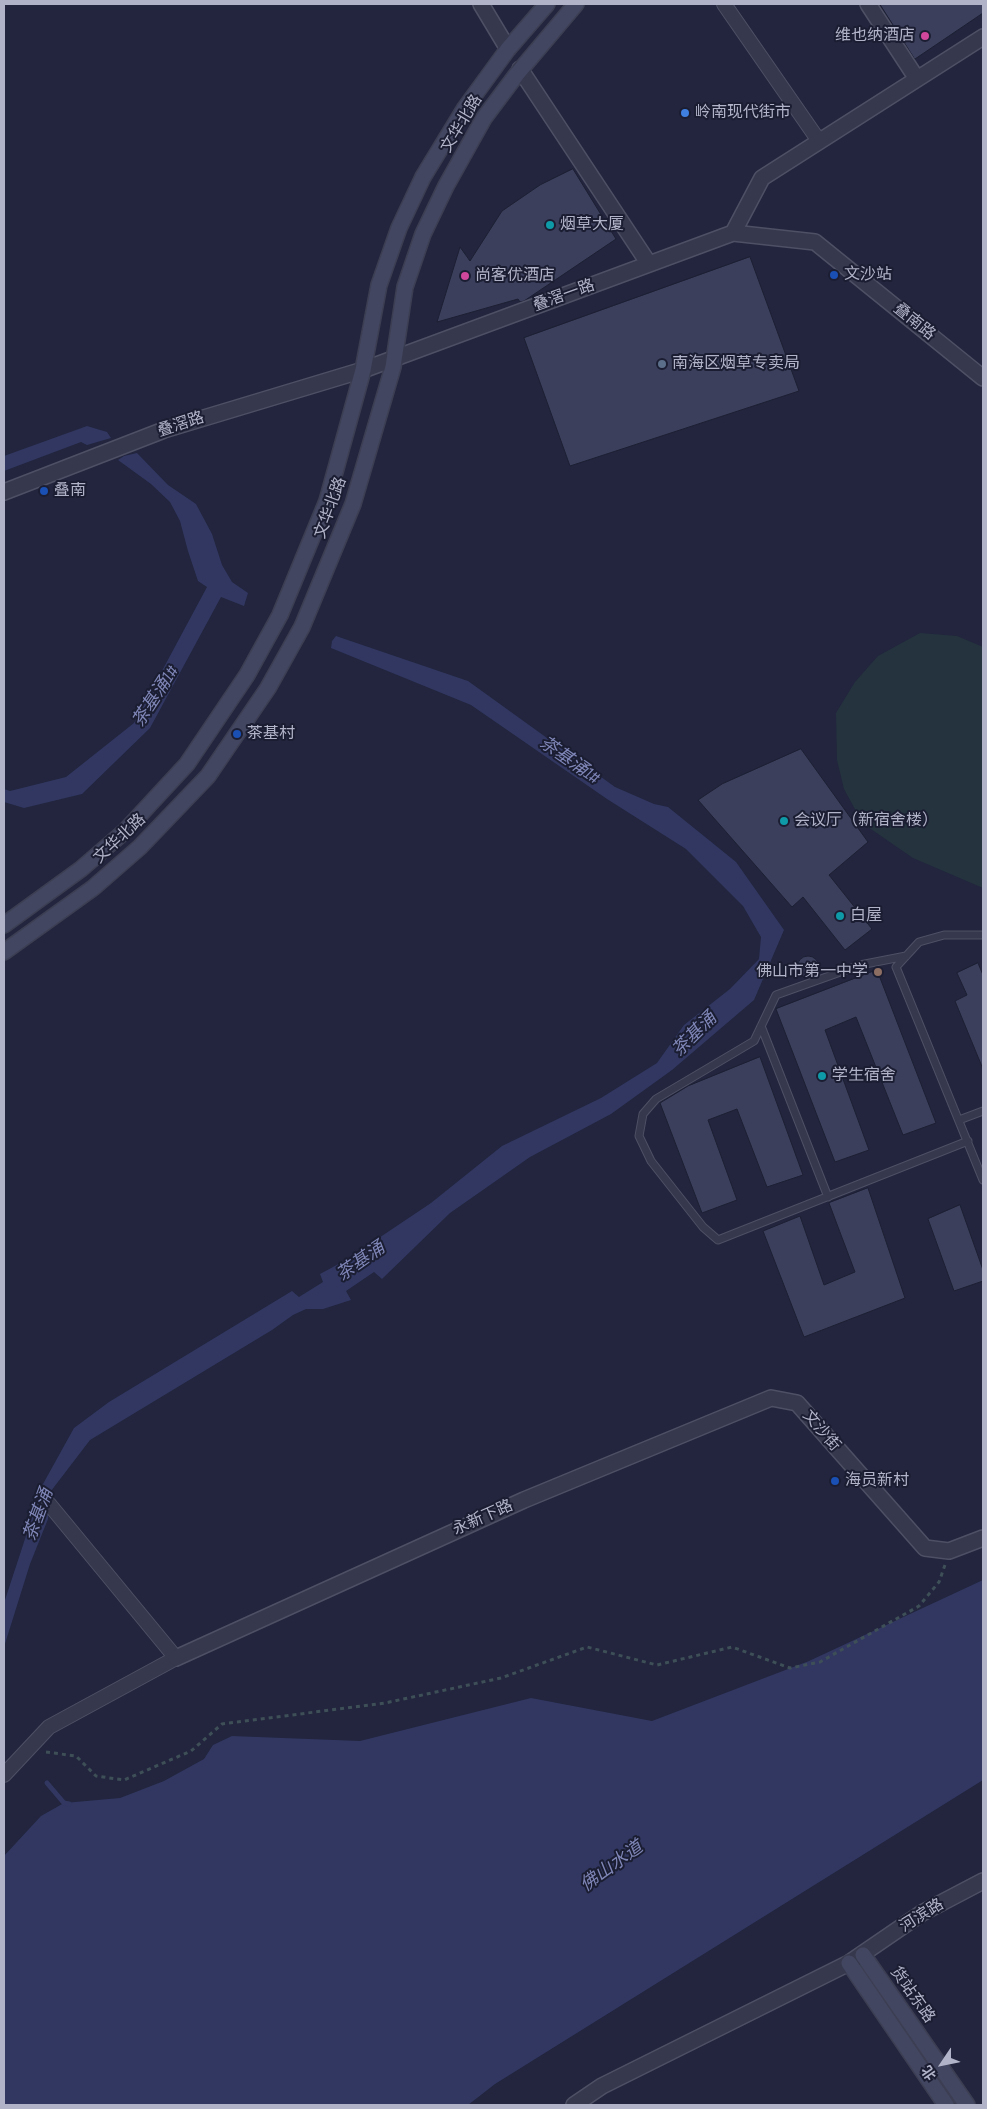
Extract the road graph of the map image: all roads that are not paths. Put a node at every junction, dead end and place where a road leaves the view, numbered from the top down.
1 (481, 4) edge
2 (547, 4) edge
3 (576, 4) edge
4 (724, 4) edge
5 (868, 4) edge
6 (983, 37) edge
7 (508, 49) junction
8 (520, 69) junction
9 (917, 79) junction
10 (820, 142) junction
11 (733, 233) junction
12 (649, 264) junction
13 (394, 359) junction
14 (363, 370) junction
15 (983, 378) edge
16 (4, 492) edge
17 (4, 925) edge
18 (983, 935) edge
19 (4, 952) edge
20 (906, 956) junction
21 (762, 1026) junction
22 (983, 1111) edge
23 (959, 1120) junction
24 (968, 1142) junction
25 (983, 1180) edge
26 (828, 1197) junction
27 (797, 1404) joint
28 (49, 1504) dead end
29 (983, 1538) edge
30 (176, 1658) junction
31 (4, 1775) edge
32 (983, 1881) edge
33 (863, 1955) junction
34 (849, 1963) junction
35 (574, 2105) edge
36 (946, 2105) edge
37 (967, 2105) edge

1 - 7 street
2 - 7 main road, 文华北路
3 - 8 main road, 文华北路
4 - 10 street
5 - 9 street
6 - 9 street
7 - 14 main road, 文华北路
8 - 12 street
8 - 13 main road, 文华北路
9 - 10 street
10 - 11 street
11 - 12 street, 叠滘一路
11 - 15 street, 叠南路
12 - 13 street, 叠滘一路
13 - 14 street, 叠滘一路
13 - 19 main road, 文华北路
14 - 16 street, 叠滘路
14 - 17 main road, 文华北路
18 - 20 lane
20 - 21 lane
20 - 23 lane
21 - 26 lane
21 - 26 lane
22 - 23 lane
23 - 24 lane
24 - 25 lane
24 - 26 lane
27 - 29 street, 文沙街
27 - 30 street, 永新下路
28 - 30 street
30 - 31 street
32 - 33 street, 河滨路
33 - 34 street, 河滨路
33 - 37 main road, 货站东路
34 - 35 street, 河滨路
34 - 36 main road, 货站东路

